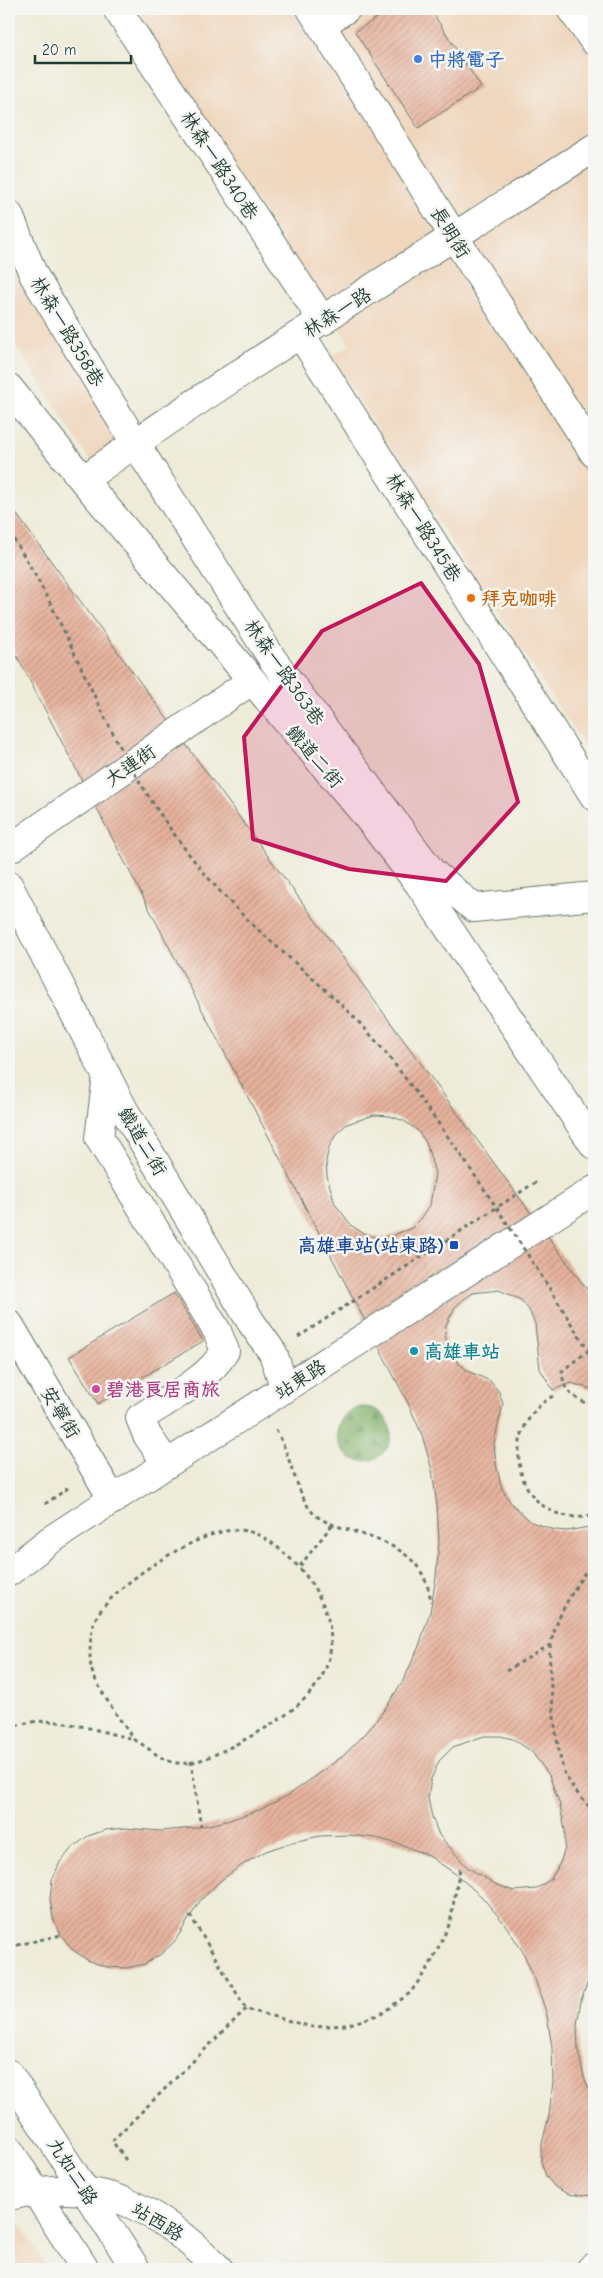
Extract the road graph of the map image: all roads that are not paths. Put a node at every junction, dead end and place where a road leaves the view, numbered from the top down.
1 (117, 9) edge
2 (346, 9) edge
3 (571, 9) edge
4 (316, 17) edge
5 (594, 41) edge
6 (594, 148) edge
7 (9, 215) edge
8 (455, 238) junction
9 (312, 328) junction
10 (9, 388) edge
11 (135, 443) junction
12 (594, 453) edge
13 (83, 480) junction
14 (251, 681) junction
15 (594, 796) edge
16 (9, 849) edge
17 (9, 886) edge
18 (594, 896) edge
19 (106, 1076) junction
20 (594, 1145) edge
21 (594, 1190) edge
22 (12, 1335) edge
23 (286, 1389) junction
24 (167, 1464) junction
25 (113, 1500) junction
26 (49, 1541) junction
27 (9, 1560) edge
28 (9, 1572) edge
29 (9, 2074) edge
30 (9, 2150) edge
31 (86, 2191) junction
32 (22, 2194) edge
33 (594, 2267) edge
34 (85, 2269) edge
35 (136, 2269) edge
36 (219, 2269) edge
37 (591, 2269) edge

1 - 9 street, 林森一路340巷
2 - 4 street
3 - 5 street
4 - 8 street, 長明街
6 - 8 street, 林森一路
7 - 11 street, 林森一路358巷
8 - 9 street, 林森一路
8 - 12 street, 長明街
9 - 11 street, 林森一路
9 - 15 street, 林森一路345巷
10 - 13 street, 鐵道二街
11 - 13 street, 林森一路
11 - 18 street, 林森一路363巷
13 - 14 street, 鐵道二街
14 - 16 street, 大連街
14 - 20 street, 鐵道二街
17 - 19 street, 鐵道二街
19 - 23 street, 鐵道二街
19 - 24 street
21 - 23 street, 站東路
22 - 25 street, 安寧街
23 - 24 street, 站東路
24 - 25 street, 站東路
25 - 26 street, 站東路
26 - 27 street
26 - 28 street, 站東路
29 - 31 street, 九如二路
30 - 32 street
31 - 32 street, 站西路
31 - 35 street, 九如二路
31 - 36 street, 站西路
32 - 34 street
33 - 37 street

